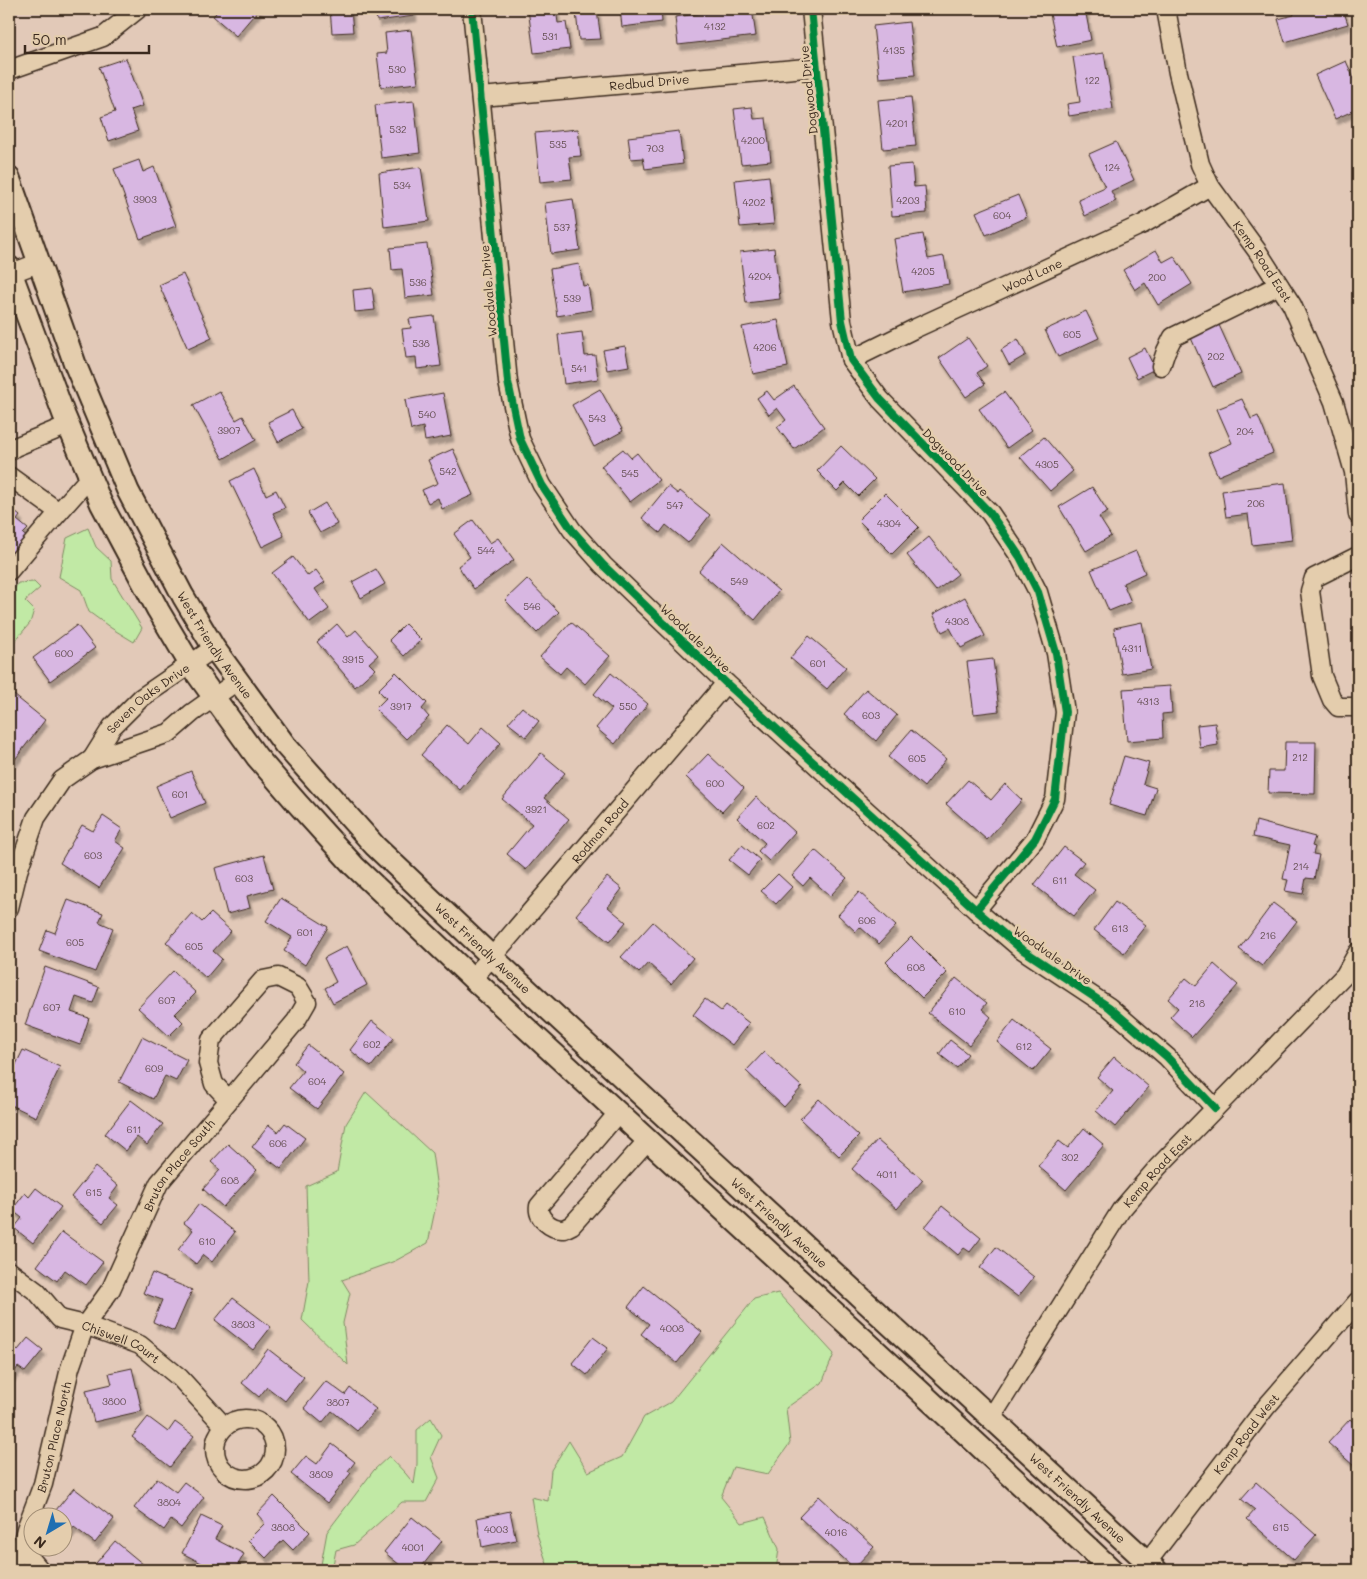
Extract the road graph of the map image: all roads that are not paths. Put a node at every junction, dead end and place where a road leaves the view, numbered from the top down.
1 (138, 9) edge
2 (472, 9) edge
3 (811, 9) edge
4 (1166, 9) edge
5 (818, 67) junction
6 (9, 70) edge
7 (480, 97) junction
8 (9, 178) edge
9 (1210, 186) junction
10 (38, 263) junction
11 (9, 271) edge
12 (1279, 284) junction
13 (851, 360) junction
14 (1161, 366) dead end
15 (68, 425) junction
16 (9, 451) edge
17 (9, 476) edge
18 (90, 477) junction
19 (59, 512) junction
20 (1358, 515) edge
21 (1358, 556) edge
22 (9, 571) edge
23 (214, 648) junction
24 (190, 664) junction
25 (237, 681) junction
26 (726, 683) junction
27 (213, 698) junction
28 (1358, 707) edge
29 (92, 759) junction
30 (9, 908) edge
31 (976, 910) junction
32 (1358, 952) edge
33 (492, 957) junction
34 (472, 978) junction
35 (229, 1100) junction
36 (1215, 1108) junction
37 (618, 1113) junction
38 (648, 1140) junction
39 (9, 1271) edge
40 (1358, 1301) edge
41 (85, 1325) junction
42 (991, 1418) junction
43 (224, 1426) dead end
44 (21, 1547) junction
45 (1148, 1568) edge
46 (9, 1570) edge
47 (40, 1570) edge
48 (1112, 1570) edge

1 - 6 street
2 - 7 street, Woodvale Drive
3 - 5 street, Dogwood Drive
4 - 9 street, Kemp Road East
5 - 7 street, Redbud Drive
5 - 13 street, Dogwood Drive
7 - 26 street, Woodvale Drive
8 - 10 main road, West Friendly Avenue
9 - 12 street, Kemp Road East
9 - 13 street, Wood Lane
10 - 11 street
10 - 23 main road, West Friendly Avenue
11 - 15 main road
12 - 14 street
12 - 20 street, Kemp Road East
13 - 31 street, Dogwood Drive
15 - 16 street
15 - 18 main road
17 - 19 street
18 - 19 street
18 - 24 main road
19 - 22 street
21 - 28 street
23 - 24 street, Seven Oaks Drive
23 - 25 main road, West Friendly Avenue
24 - 27 main road
24 - 29 street, Seven Oaks Drive
25 - 27 street, Seven Oaks Drive
25 - 33 main road, West Friendly Avenue
26 - 31 street, Woodvale Drive
26 - 33 street, Rodman Road
27 - 29 street, Seven Oaks Drive
27 - 34 main road
29 - 30 street, Seven Oaks Drive
31 - 36 street, Woodvale Drive
32 - 36 street, Kemp Road East
33 - 34 street, Rodman Road
33 - 42 main road, West Friendly Avenue
34 - 37 main road
35 - 35 street, Bruton Place South
35 - 41 street, Bruton Place South
36 - 42 street, Kemp Road East
37 - 38 main road
37 - 38 street
38 - 48 main road
39 - 41 street, Chiswell Court
40 - 45 street, Kemp Road West
41 - 43 street, Chiswell Court
41 - 44 street, Bruton Place North
42 - 45 main road, West Friendly Avenue
44 - 46 street, Bruton Place North
44 - 47 street

